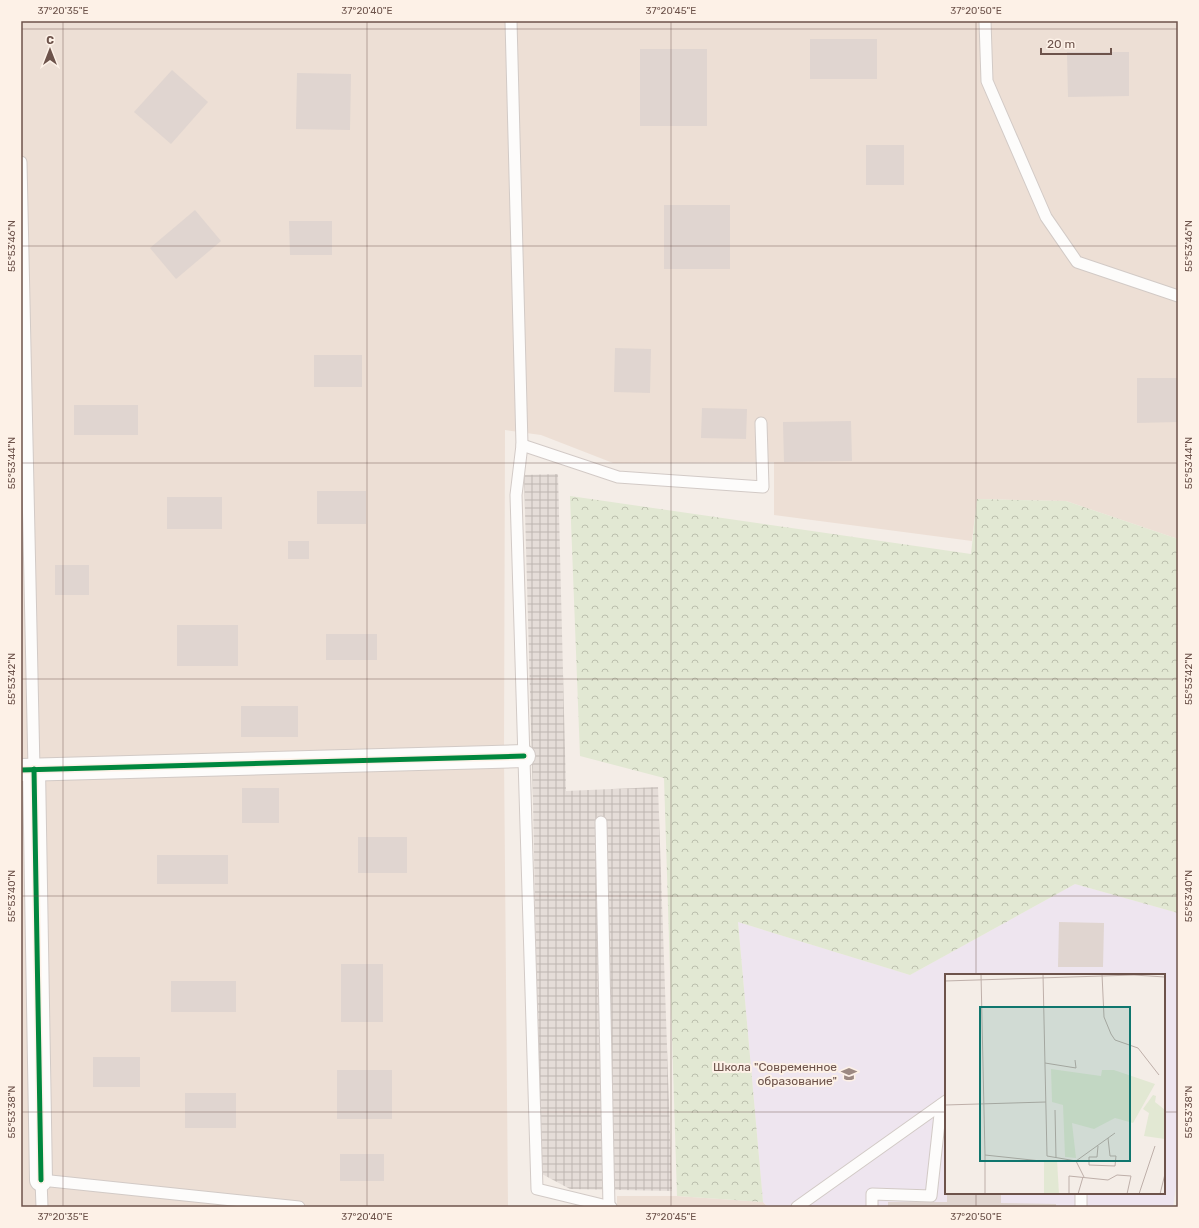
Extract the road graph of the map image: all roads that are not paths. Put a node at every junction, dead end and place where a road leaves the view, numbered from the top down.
1 (512, 21) edge
2 (985, 21) edge
3 (21, 162) edge
4 (1178, 296) edge
5 (761, 423) dead end
6 (522, 445) junction
7 (524, 756) junction
8 (27, 769) edge
9 (601, 822) dead end
10 (944, 1103) edge
11 (41, 1180) junction
12 (1081, 1194) edge
13 (42, 1207) edge
14 (300, 1207) edge
15 (610, 1207) edge
16 (797, 1207) edge
17 (872, 1207) edge
18 (1081, 1207) edge

1 - 6 lane
2 - 4 lane
3 - 8 lane
5 - 6 lane
6 - 7 lane
7 - 8 street
7 - 15 lane
8 - 11 street
9 - 15 lane
10 - 16 lane
10 - 17 lane
11 - 13 lane
11 - 14 lane
12 - 18 lane

